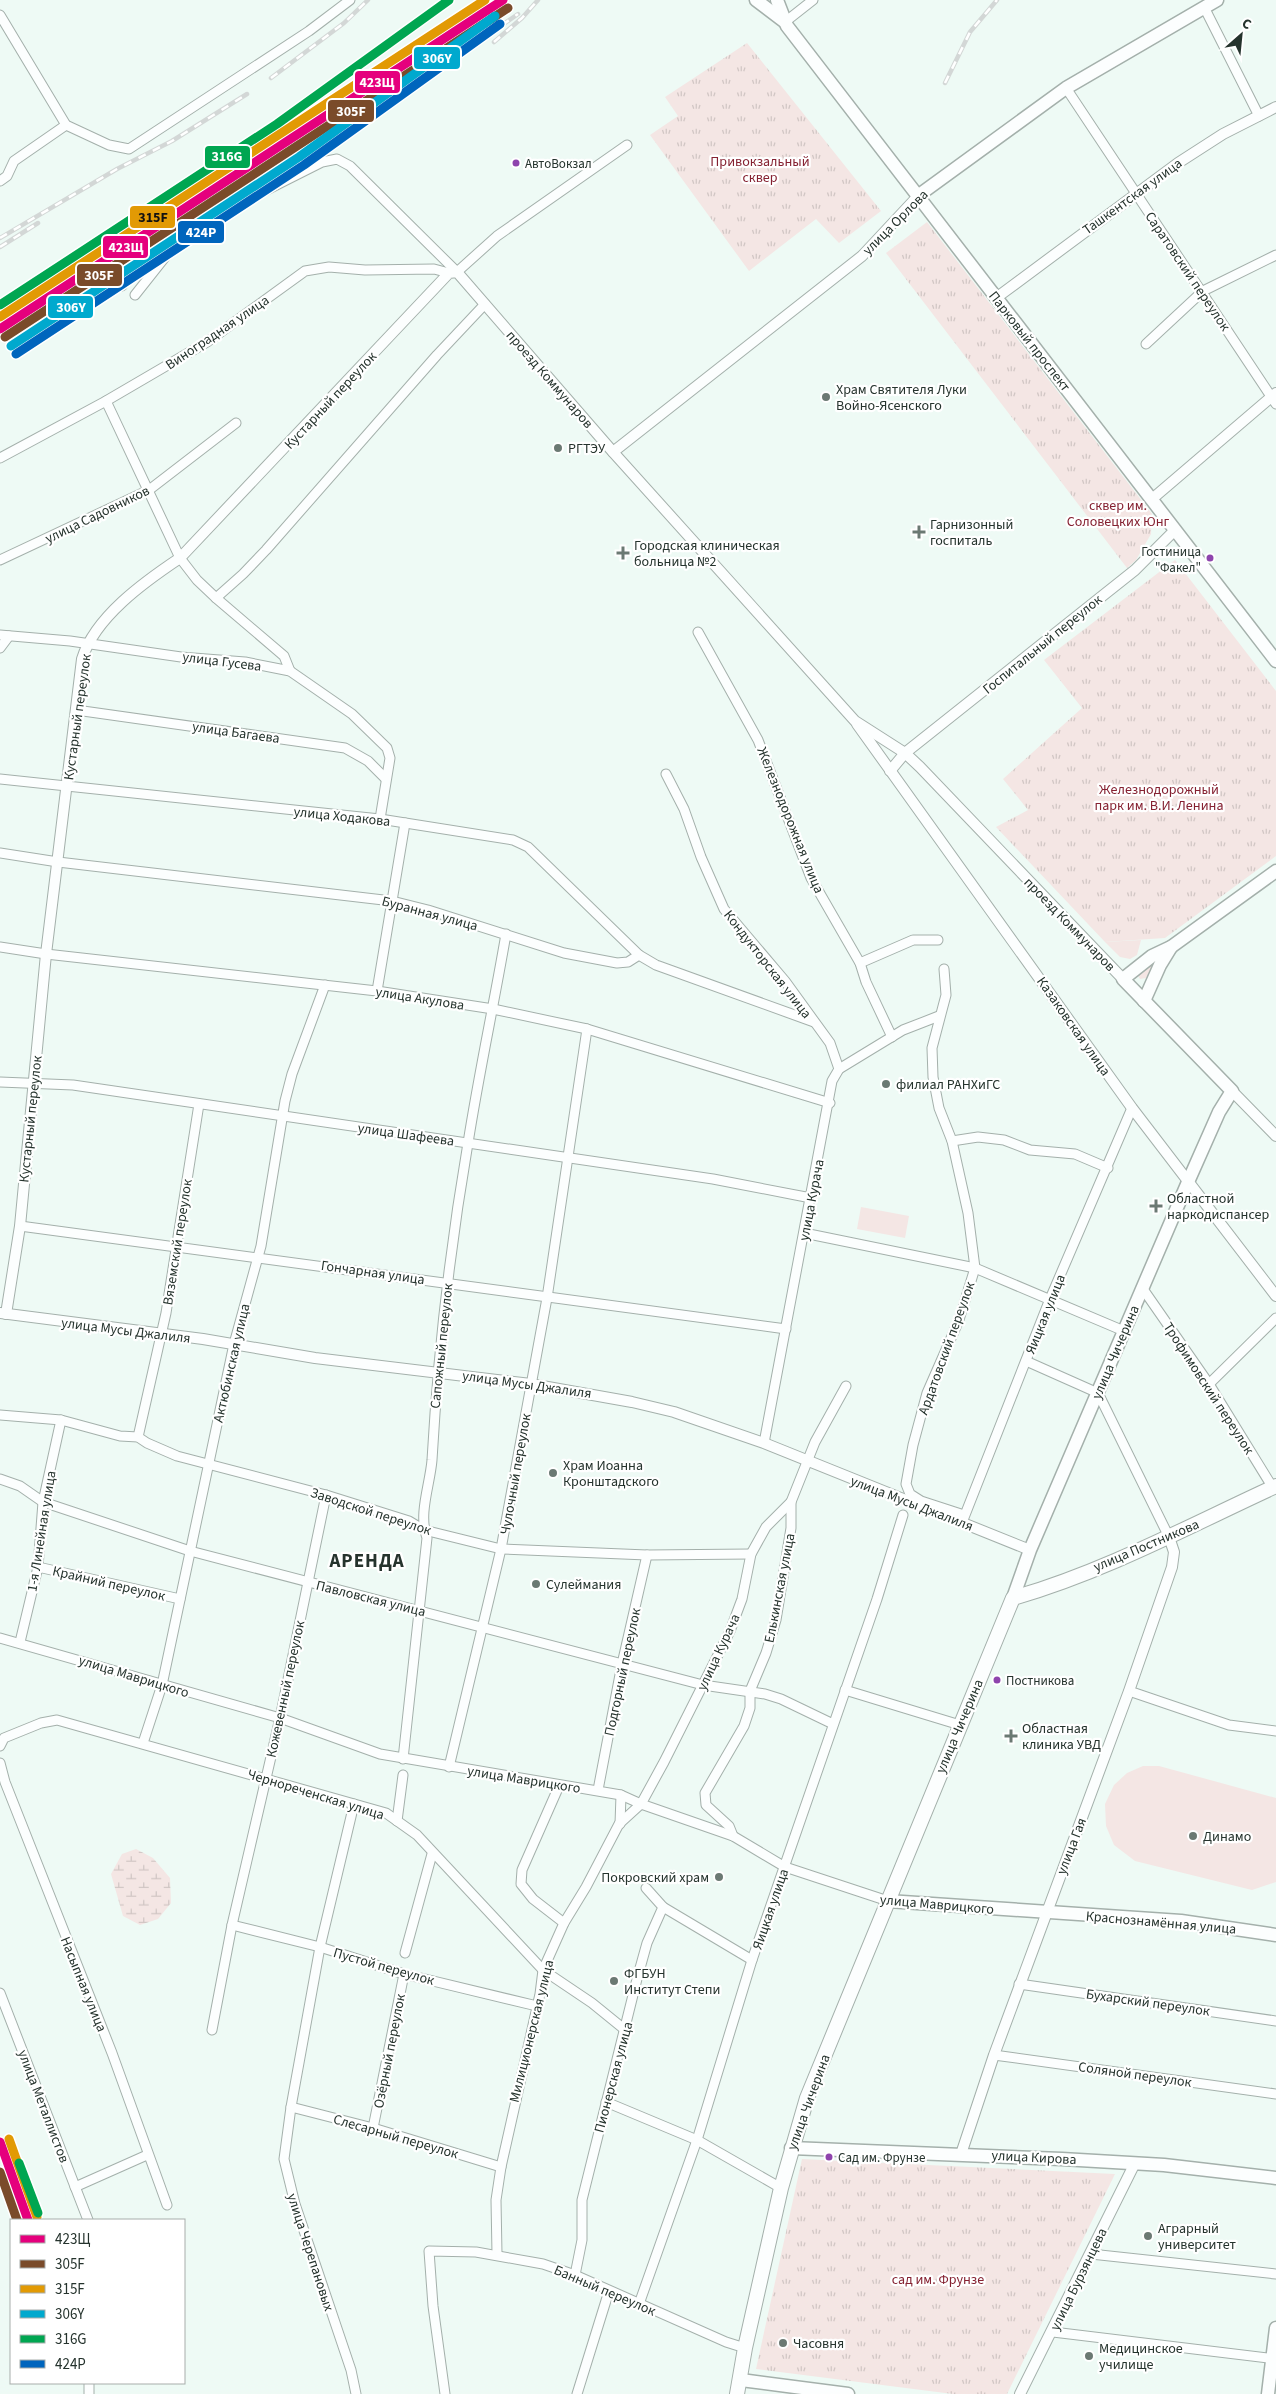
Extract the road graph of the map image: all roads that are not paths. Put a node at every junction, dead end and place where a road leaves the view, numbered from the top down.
1 (350, 0) edge
2 (756, 0) edge
3 (777, 0) edge
4 (813, 0) edge
5 (1217, 0) edge
6 (1204, 6) junction
7 (0, 15) edge
8 (785, 22) junction
9 (1066, 88) junction
10 (1276, 107) edge
11 (1259, 116) junction
12 (66, 125) junction
13 (627, 145) dead end
14 (0, 181) edge
15 (1135, 193) junction
16 (919, 196) junction
17 (188, 234) junction
18 (1276, 255) edge
19 (453, 273) junction
20 (122, 286) dead end
21 (1203, 290) junction
22 (135, 295) dead end
23 (996, 298) junction
24 (485, 304) junction
25 (1146, 344) dead end
26 (1274, 398) edge
27 (106, 401) junction
28 (236, 423) dead end
29 (614, 452) junction
30 (0, 458) edge
31 (150, 490) junction
32 (1152, 499) junction
33 (1175, 530) junction
34 (180, 558) junction
35 (0, 560) edge
36 (216, 598) junction
37 (698, 632) dead end
38 (5, 636) edge
39 (87, 643) junction
40 (0, 648) edge
41 (1276, 661) edge
42 (290, 671) junction
43 (76, 710) junction
44 (855, 721) junction
45 (905, 753) junction
46 (890, 771) junction
47 (666, 774) dead end
48 (385, 778) junction
49 (0, 779) edge
50 (67, 787) junction
51 (380, 819) junction
52 (405, 823) junction
53 (0, 852) edge
54 (58, 862) junction
55 (1276, 871) edge
56 (392, 901) junction
57 (506, 934) junction
58 (938, 940) dead end
59 (0, 947) edge
60 (1171, 947) junction
61 (46, 954) junction
62 (639, 955) junction
63 (860, 963) junction
64 (944, 969) dead end
65 (1123, 979) junction
66 (325, 985) junction
67 (377, 991) junction
68 (1144, 1001) junction
69 (493, 1009) junction
70 (939, 1016) junction
71 (814, 1022) junction
72 (587, 1029) junction
73 (892, 1037) junction
74 (839, 1069) junction
75 (0, 1082) edge
76 (33, 1084) junction
77 (1232, 1091) junction
78 (199, 1104) junction
79 (830, 1104) junction
80 (1132, 1108) junction
81 (283, 1117) junction
82 (1276, 1136) edge
83 (952, 1141) junction
84 (468, 1142) junction
85 (568, 1159) junction
86 (1108, 1168) junction
87 (1188, 1182) junction
88 (811, 1198) junction
89 (20, 1226) junction
90 (804, 1233) junction
91 (176, 1246) junction
92 (259, 1256) junction
93 (975, 1268) junction
94 (447, 1283) junction
95 (1143, 1288) junction
96 (1276, 1296) edge
97 (547, 1298) junction
98 (1050, 1299) junction
99 (3, 1314) edge
100 (1276, 1318) edge
101 (786, 1329) junction
102 (1124, 1331) junction
103 (160, 1335) junction
104 (234, 1344) junction
105 (1026, 1361) junction
106 (437, 1371) junction
107 (531, 1384) junction
108 (1209, 1384) junction
109 (846, 1386) dead end
110 (1098, 1393) junction
111 (0, 1415) edge
112 (61, 1420) junction
113 (138, 1437) junction
114 (764, 1443) junction
115 (807, 1460) junction
116 (210, 1465) junction
117 (0, 1479) edge
118 (1275, 1487) edge
119 (326, 1495) junction
120 (43, 1502) junction
121 (791, 1502) junction
122 (903, 1515) dead end
123 (963, 1519) junction
124 (423, 1526) junction
125 (1168, 1537) junction
126 (501, 1548) junction
127 (1030, 1550) junction
128 (190, 1551) junction
129 (751, 1554) junction
130 (647, 1555) junction
131 (38, 1567) junction
132 (308, 1582) junction
133 (1014, 1598) junction
134 (180, 1599) junction
135 (419, 1610) junction
136 (482, 1626) junction
137 (0, 1638) edge
138 (20, 1642) junction
139 (622, 1664) junction
140 (162, 1685) junction
141 (703, 1685) junction
142 (845, 1690) junction
143 (750, 1691) junction
144 (1129, 1691) junction
145 (280, 1718) junction
146 (833, 1724) junction
147 (960, 1724) junction
148 (1276, 1731) edge
149 (143, 1743) junction
150 (0, 1746) edge
151 (404, 1759) junction
152 (0, 1763) edge
153 (449, 1767) junction
154 (404, 1775) dead end
155 (266, 1778) junction
156 (559, 1786) junction
157 (598, 1790) junction
158 (621, 1795) junction
159 (354, 1804) junction
160 (641, 1804) junction
161 (397, 1820) junction
162 (620, 1824) junction
163 (732, 1836) junction
164 (432, 1854) junction
165 (785, 1867) junction
166 (646, 1888) dead end
167 (888, 1901) junction
168 (663, 1907) junction
169 (1046, 1913) junction
170 (564, 1923) junction
171 (232, 1925) junction
172 (1276, 1935) edge
173 (320, 1947) junction
174 (405, 1953) dead end
175 (752, 1960) junction
176 (543, 1970) junction
177 (404, 1974) junction
178 (1019, 1984) junction
179 (0, 1993) edge
180 (537, 2006) junction
181 (1276, 2021) edge
182 (624, 2029) junction
183 (212, 2030) dead end
184 (994, 2055) junction
185 (1276, 2094) edge
186 (606, 2102) junction
187 (291, 2107) junction
188 (373, 2128) junction
189 (696, 2140) junction
190 (791, 2148) junction
191 (961, 2154) junction
192 (147, 2155) junction
193 (1135, 2163) junction
194 (500, 2167) junction
195 (1276, 2178) edge
196 (75, 2187) junction
197 (781, 2188) junction
198 (167, 2205) dead end
199 (88, 2219) edge
200 (497, 2254) junction
201 (1091, 2254) junction
202 (1276, 2274) edge
203 (575, 2275) junction
204 (609, 2291) junction
205 (639, 2304) junction
206 (1276, 2328) edge
207 (1053, 2332) junction
208 (745, 2348) junction
209 (1274, 2358) edge
210 (740, 2380) junction
211 (356, 2394) edge
212 (445, 2394) edge
213 (577, 2394) edge
214 (737, 2394) edge
215 (742, 2394) edge
216 (848, 2394) edge
217 (1020, 2394) edge
218 (1268, 2394) edge

1 - 12 street
2 - 8 main road, Парковый проспект
3 - 8 main road, Парковый проспект
4 - 8 street
5 - 6 main road, улица Орлова
6 - 9 main road, улица Орлова
6 - 11 street
7 - 12 street
8 - 16 main road, Парковый проспект
9 - 15 street, Саратовский переулок
9 - 16 main road, улица Орлова
10 - 11 street, Ташкентская улица
11 - 15 street, Ташкентская улица
12 - 14 street
13 - 19 street
15 - 21 street, Саратовский переулок
15 - 23 street, Ташкентская улица
16 - 23 main road, Парковый проспект
16 - 29 street, улица Орлова
17 - 19 street, проезд Коммунаров
17 - 20 street
17 - 22 street
18 - 21 street
19 - 24 street, проезд Коммунаров
19 - 27 street, Виноградная улица
19 - 34 street, Кустарный переулок
21 - 25 street
21 - 26 street, Саратовский переулок
23 - 32 main road, Парковый проспект
24 - 29 street, проезд Коммунаров
24 - 36 street
26 - 32 street
27 - 30 street, Виноградная улица
27 - 31 street
28 - 31 street, улица Садовников
29 - 44 street, проезд Коммунаров
31 - 34 street
31 - 35 street, улица Садовников
32 - 33 main road, Парковый проспект
33 - 41 main road, Парковый проспект
33 - 45 street, Госпитальный переулок
34 - 36 street
34 - 39 street, Кустарный переулок
36 - 42 street
37 - 63 street, Железнодорожная улица
38 - 39 street, улица Гусева
38 - 40 street
39 - 42 street, улица Гусева
39 - 43 street, Кустарный переулок
42 - 48 street, улица Гусева
43 - 48 street, улица Багаева
43 - 50 street, Кустарный переулок
44 - 45 street, проезд Коммунаров
44 - 46 street, проезд Коммунаров
45 - 46 street
45 - 65 street, проезд Коммунаров
46 - 80 street, Казаковская улица
47 - 71 street, Кондукторская улица
48 - 51 street
49 - 50 street, улица Ходакова
50 - 51 street, улица Ходакова
50 - 54 street, Кустарный переулок
51 - 52 street, улица Ходакова
52 - 56 street
52 - 62 street, улица Ходакова
53 - 54 street, Буранная улица
54 - 56 street, Буранная улица
54 - 61 street, Кустарный переулок
55 - 60 main road
56 - 57 street, Буранная улица
56 - 67 street
57 - 62 street, Буранная улица
57 - 69 street, Сапожный переулок
58 - 63 street
59 - 61 street, улица Акулова
60 - 65 main road
60 - 68 main road
61 - 66 street, улица Акулова
61 - 76 street, Кустарный переулок
62 - 71 street
63 - 73 street, Железнодорожная улица
64 - 70 street, Ардатовский переулок
65 - 68 main road, проезд Коммунаров
66 - 67 street, улица Акулова
66 - 81 street, Актюбинская улица
67 - 69 street, улица Акулова
68 - 77 main road, проезд Коммунаров
69 - 72 street, улица Акулова
69 - 84 street, Сапожный переулок
70 - 73 street
70 - 83 street, Ардатовский переулок
71 - 74 street, Кондукторская улица
72 - 79 street, улица Акулова
72 - 85 street, Чулочный переулок
73 - 74 street
74 - 79 street, улица Курача
75 - 76 street, улица Шафеева
76 - 78 street, улица Шафеева
76 - 89 street, Кустарный переулок
77 - 82 street, проезд Коммунаров
77 - 87 main road, улица Чичерина
78 - 81 street, улица Шафеева
78 - 91 street, Вяземский переулок
79 - 88 street, улица Курача
80 - 86 street, Яицкая улица
80 - 87 street, Казаковская улица
81 - 84 street, улица Шафеева
81 - 92 street, Актюбинская улица
83 - 86 street
83 - 93 street, Ардатовский переулок
84 - 85 street, улица Шафеева
84 - 94 street, Сапожный переулок
85 - 88 street, улица Шафеева
85 - 97 street, Чулочный переулок
86 - 98 street, Яицкая улица
87 - 95 main road, улица Чичерина
87 - 96 street, Казаковская улица
88 - 90 street, улица Курача
89 - 91 street, Гончарная улица
89 - 99 street, Кустарный переулок
90 - 93 street
90 - 101 street, улица Курача
91 - 92 street, Гончарная улица
91 - 103 street, Вяземский переулок
92 - 94 street, Гончарная улица
92 - 104 street, Актюбинская улица
93 - 98 street
93 - 123 street, Ардатовский переулок
94 - 97 street, Гончарная улица
94 - 106 street, Сапожный переулок
95 - 102 main road, улица Чичерина
95 - 108 street, Трофимовский переулок
97 - 101 street, Гончарная улица
97 - 107 street, Чулочный переулок
98 - 102 street
98 - 105 street, Яицкая улица
99 - 103 street, улица Мусы Джалиля
100 - 108 street
101 - 114 street, улица Курача
102 - 110 main road, улица Чичерина
103 - 104 street, улица Мусы Джалиля
103 - 113 street, Вяземский переулок
104 - 106 street, улица Мусы Джалиля
104 - 116 street, Актюбинская улица
105 - 110 street
105 - 123 street, Яицкая улица
106 - 107 street, улица Мусы Джалиля
106 - 124 street, Сапожный переулок
107 - 114 street, улица Мусы Джалиля
107 - 126 street, Чулочный переулок
108 - 118 street, Трофимовский переулок
109 - 115 street, Елькинская улица
110 - 125 street
110 - 127 main road, улица Чичерина
111 - 112 street, Заводской переулок
112 - 113 street, Заводской переулок
112 - 120 street, 1-я Линейная улица
113 - 116 street, Заводской переулок
114 - 115 street, улица Мусы Джалиля
115 - 121 street, Елькинская улица
115 - 123 street, улица Мусы Джалиля
116 - 119 street, Заводской переулок
116 - 128 street, Актюбинская улица
117 - 120 street, Павловская улица
118 - 125 main road, улица Постникова
119 - 124 street, Заводской переулок
119 - 132 street, Кожевенный переулок
120 - 128 street, Павловская улица
120 - 131 street, 1-я Линейная улица
121 - 129 street, улица Курача
121 - 143 street, Елькинская улица
122 - 142 street, Яицкая улица
123 - 127 street, улица Мусы Джалиля
124 - 126 street, Заводской переулок
124 - 135 street, Сапожный переулок
125 - 133 main road, улица Постникова
125 - 144 street, улица Гая
126 - 130 street, Заводской переулок
126 - 136 street, Чулочный переулок
127 - 133 main road, улица Чичерина
128 - 132 street, Павловская улица
128 - 134 street, Актюбинская улица
129 - 130 street, Заводской переулок
129 - 141 street, улица Курача
130 - 139 street, Подгорный переулок
131 - 134 street, Крайний переулок
131 - 138 street, 1-я Линейная улица
132 - 135 street, Павловская улица
132 - 145 street, Кожевенный переулок
133 - 147 main road, улица Чичерина
134 - 140 street, Актюбинская улица
135 - 136 street, Павловская улица
135 - 151 street, Сапожный переулок
136 - 139 street, Павловская улица
136 - 153 street, Чулочный переулок
137 - 138 street, улица Маврицкого
138 - 140 street, улица Маврицкого
139 - 141 street, Павловская улица
139 - 157 street, Подгорный переулок
140 - 145 street, улица Маврицкого
140 - 149 street, Актюбинская улица
141 - 143 street, Павловская улица
141 - 160 street, улица Курача
142 - 146 street, Яицкая улица
142 - 147 street
143 - 146 street, Павловская улица
143 - 163 street, Елькинская улица
144 - 148 street
144 - 169 street, улица Гая
145 - 151 street, улица Маврицкого
145 - 155 street, Кожевенный переулок
146 - 165 street, Яицкая улица
147 - 167 main road, улица Чичерина
149 - 150 street, Чернореченская улица
149 - 155 street, Чернореченская улица
151 - 153 street, улица Маврицкого
152 - 192 street, Насыпная улица
153 - 156 street, улица Маврицкого
154 - 161 street
155 - 159 street, Чернореченская улица
155 - 171 street, Кожевенный переулок
156 - 157 street, улица Маврицкого
156 - 170 street
157 - 158 street, улица Маврицкого
158 - 160 street, улица Маврицкого
158 - 162 street, Милиционерская улица
159 - 161 street, Чернореченская улица
159 - 173 street, улица Черепановых
160 - 162 street, Милиционерская улица
160 - 163 street, улица Маврицкого
161 - 164 street, Чернореченская улица
162 - 170 street, Милиционерская улица
163 - 165 street, улица Маврицкого
164 - 174 street
164 - 176 street, Чернореченская улица
165 - 167 street, улица Маврицкого
165 - 175 street, Яицкая улица
166 - 168 street
167 - 169 main road, улица Маврицкого
167 - 190 main road, улица Чичерина
168 - 175 street
168 - 182 street, Пионерская улица
169 - 172 main road, Краснознамённая улица
169 - 178 street, улица Гая
170 - 176 street, Милиционерская улица
171 - 173 street, Пустой переулок
171 - 183 street, Кожевенный переулок
173 - 177 street, Пустой переулок
173 - 187 street, улица Черепановых
175 - 189 street, Яицкая улица
176 - 180 street, Милиционерская улица
176 - 182 street, Чернореченская улица
177 - 180 street, Пустой переулок
177 - 188 street, Озёрный переулок
178 - 181 street, Бухарский переулок
178 - 184 street, улица Гая
179 - 196 street, улица Металлистов
180 - 194 street, Милиционерская улица
182 - 186 street, Пионерская улица
184 - 185 street, Соляной переулок
184 - 191 street, улица Гая
186 - 189 street
186 - 203 street, Пионерская улица
187 - 188 street, Слесарный переулок
187 - 211 street, улица Черепановых
188 - 194 street, Слесарный переулок
189 - 197 street
189 - 205 street, Яицкая улица
190 - 191 main road, улица Кирова
190 - 197 main road, улица Чичерина
191 - 193 main road, улица Кирова
192 - 196 street
192 - 198 street, Насыпная улица
193 - 195 main road, улица Кирова
193 - 201 street, улица Бурзянцева
194 - 200 street, Милиционерская улица
196 - 199 street, улица Металлистов
197 - 208 main road, улица Чичерина
200 - 203 street, Банный переулок
200 - 212 street, Банный переулок
201 - 202 street
201 - 207 street, улица Бурзянцева
203 - 204 street, Банный переулок
204 - 205 street, Банный переулок
204 - 213 street
205 - 208 street, Банный переулок
206 - 209 main road
207 - 209 street
207 - 217 street, улица Бурзянцева
208 - 210 main road, улица Чичерина
209 - 218 main road
210 - 214 main road, улица Чичерина
210 - 215 main road, улица Чичерина
210 - 216 main road

